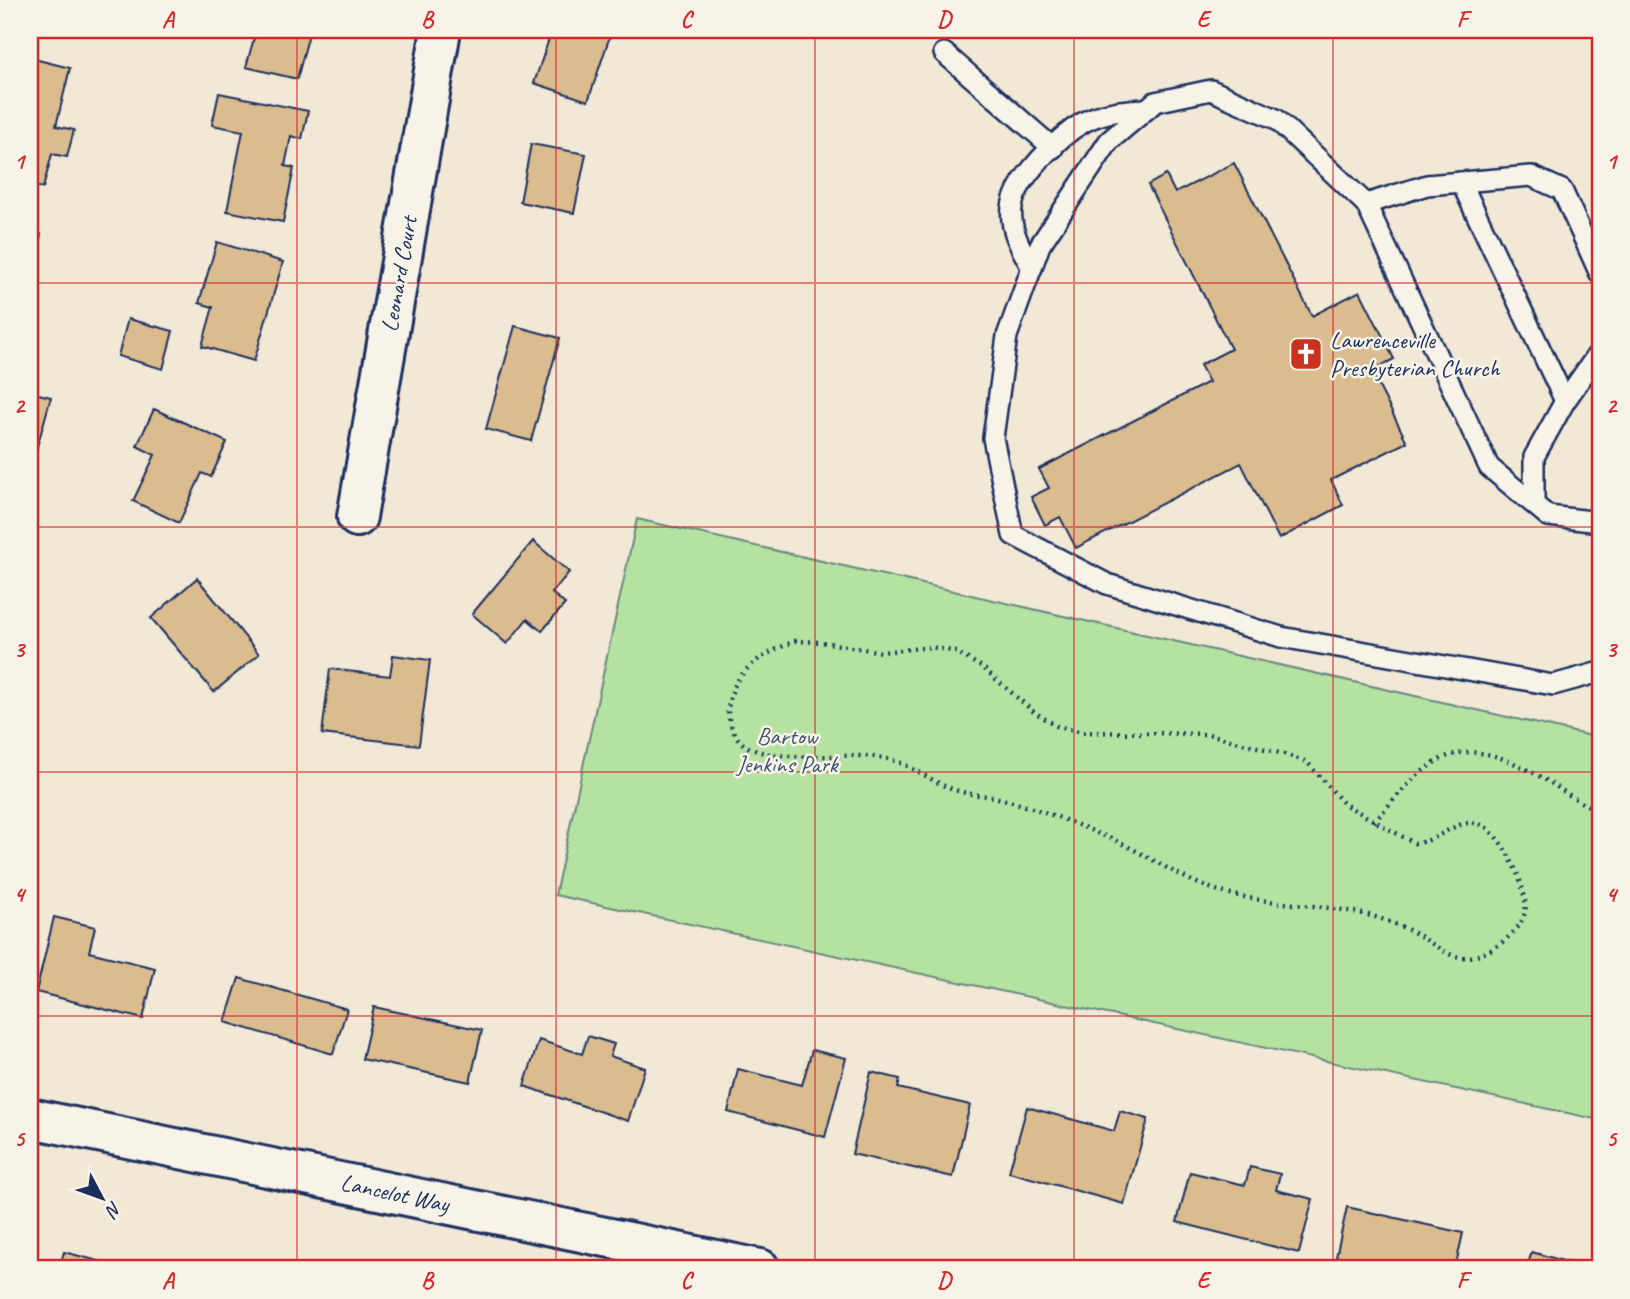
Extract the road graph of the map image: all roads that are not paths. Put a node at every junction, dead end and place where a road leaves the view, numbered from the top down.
1 (441, 30) edge
2 (944, 52) dead end
3 (1147, 109) junction
4 (1053, 148) junction
5 (1461, 182) junction
6 (1366, 204) junction
7 (1032, 268) junction
8 (1600, 274) edge
9 (1600, 351) edge
10 (1565, 401) junction
11 (1534, 502) junction
12 (357, 517) dead end
13 (1600, 522) edge
14 (1600, 672) edge
15 (30, 1118) edge
16 (760, 1269) edge

1 - 12 street, Leonard Court
2 - 4 lane
3 - 4 lane
3 - 6 lane
3 - 7 lane
4 - 7 lane
5 - 6 lane
5 - 8 lane
5 - 10 lane
6 - 11 lane
7 - 14 lane
9 - 10 lane
10 - 11 lane
11 - 13 lane
15 - 16 street, Lancelot Way

